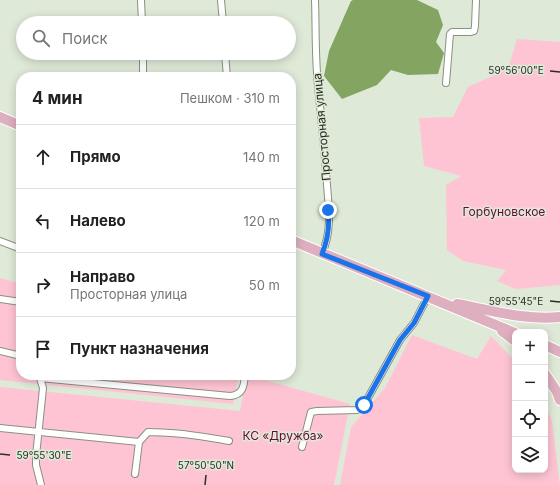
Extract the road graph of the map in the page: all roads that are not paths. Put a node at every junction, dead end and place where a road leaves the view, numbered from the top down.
1 (141, 0) edge
2 (221, 0) edge
3 (315, 0) edge
4 (476, 0) edge
5 (142, 16) edge
6 (222, 16) edge
7 (143, 60) edge
8 (226, 60) edge
9 (143, 72) edge
10 (227, 72) edge
11 (446, 84) dead end
12 (0, 117) edge
13 (16, 124) edge
14 (0, 241) edge
15 (296, 242) edge
16 (16, 246) edge
17 (322, 254) junction
18 (432, 298) junction
19 (0, 299) edge
20 (16, 301) edge
21 (560, 317) edge
22 (484, 319) junction
23 (512, 332) edge
24 (512, 338) edge
25 (548, 346) edge
26 (0, 351) edge
27 (560, 352) edge
28 (16, 355) edge
29 (548, 378) edge
30 (40, 380) edge
31 (77, 380) edge
32 (244, 380) edge
33 (560, 400) edge
34 (0, 428) edge
35 (39, 432) junction
36 (229, 441) dead end
37 (139, 442) junction
38 (302, 447) dead end
39 (135, 474) dead end
40 (41, 485) edge

1 - 5 street
2 - 6 street
3 - 17 street, Просторная улица
4 - 11 street
7 - 9 street
8 - 10 street
12 - 13 main road
14 - 16 street
15 - 17 main road
17 - 18 main road
18 - 21 main road
18 - 22 main road
18 - 38 street
19 - 20 street
22 - 23 main road
22 - 24 main road
25 - 27 main road
26 - 28 street
29 - 33 main road
30 - 35 street
31 - 32 street
34 - 35 street
35 - 37 street
35 - 40 street
36 - 37 street
37 - 39 street

